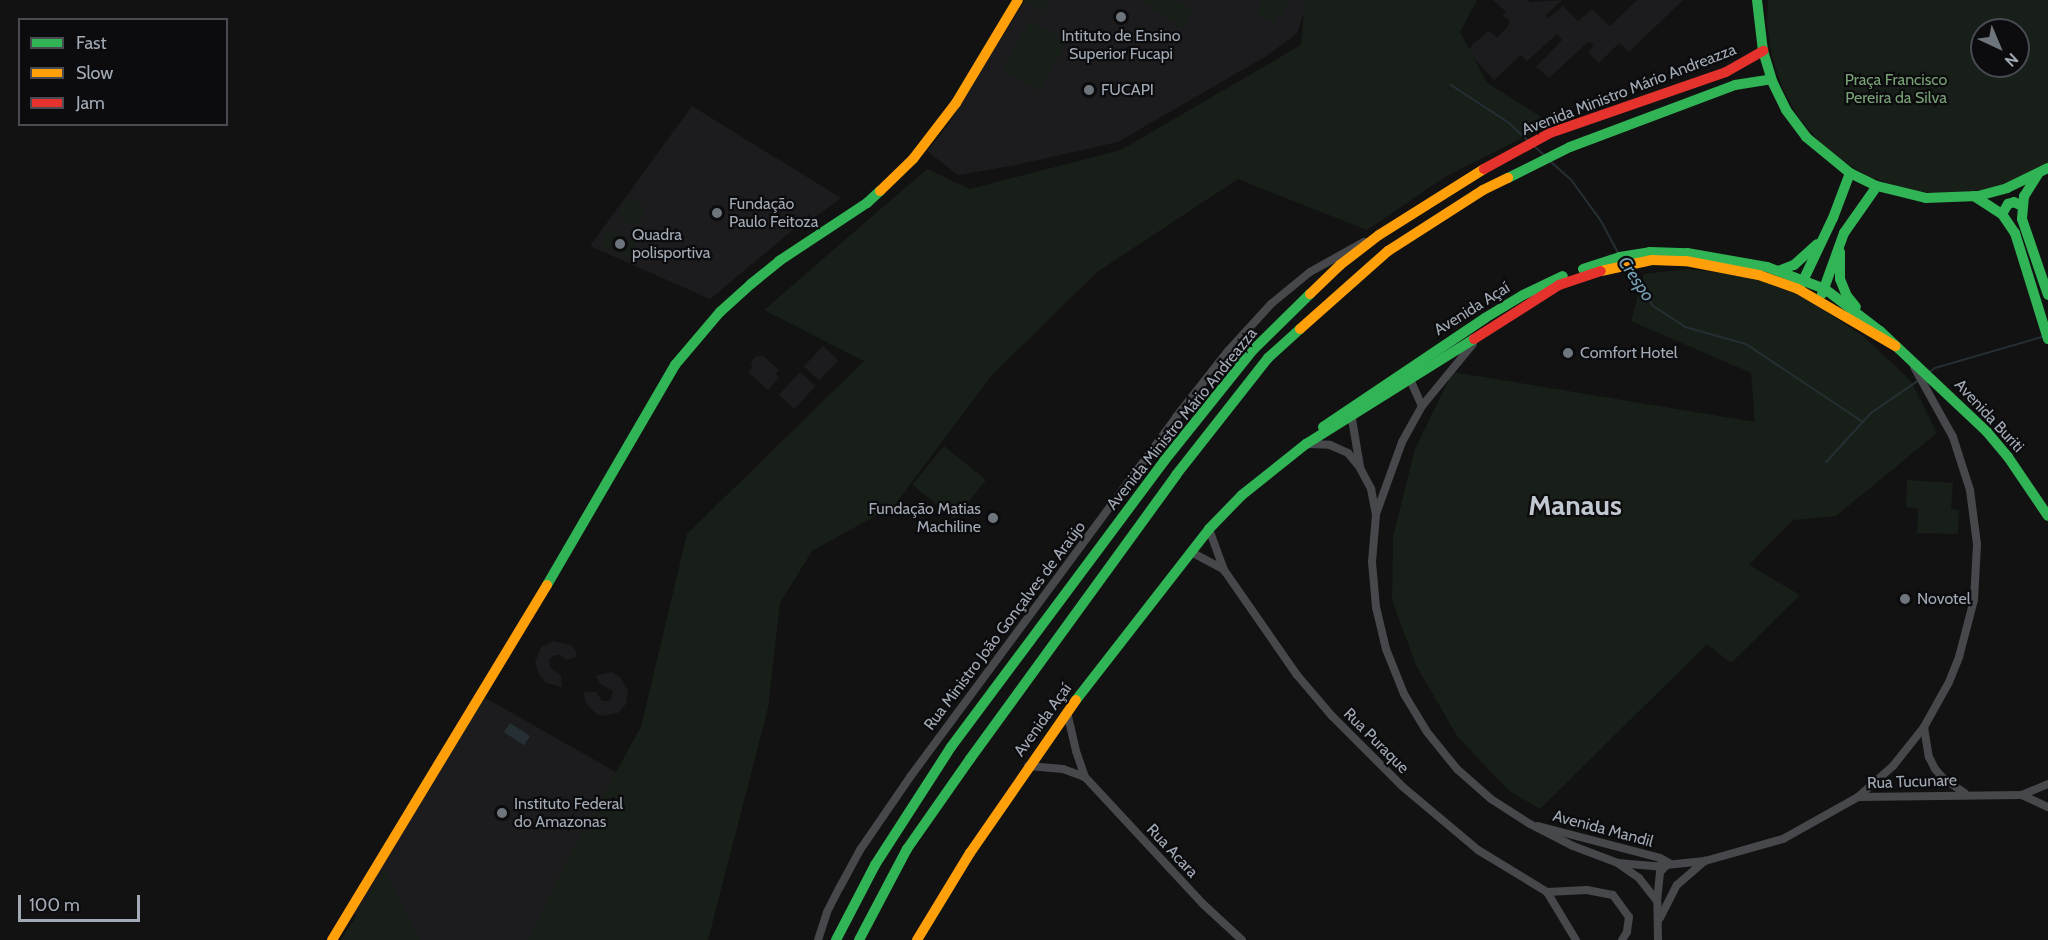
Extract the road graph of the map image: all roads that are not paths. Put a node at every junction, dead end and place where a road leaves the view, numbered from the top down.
1 (1018, 0) edge
2 (1757, 0) edge
3 (1763, 51) junction
4 (1771, 79) junction
5 (2043, 171) edge
6 (1850, 173) junction
7 (1877, 186) junction
8 (1974, 196) junction
9 (2022, 206) junction
10 (2002, 214) junction
11 (1379, 235) junction
12 (1825, 235) junction
13 (1840, 241) junction
14 (1778, 271) junction
15 (1801, 284) junction
16 (1825, 289) junction
17 (2048, 295) edge
18 (1819, 300) junction
19 (1865, 318) junction
20 (1484, 331) junction
21 (2048, 339) edge
22 (1895, 346) junction
23 (1909, 358) junction
24 (1405, 370) junction
25 (1411, 380) junction
26 (1422, 406) junction
27 (1351, 413) junction
28 (1306, 444) junction
29 (1360, 468) junction
30 (1376, 515) junction
31 (2048, 515) edge
32 (1209, 529) junction
33 (1191, 552) junction
34 (1224, 570) junction
35 (986, 702) junction
36 (1067, 712) junction
37 (1005, 715) junction
38 (1924, 727) junction
39 (1028, 766) junction
40 (1085, 777) junction
41 (2048, 784) edge
42 (1966, 794) junction
43 (2022, 795) junction
44 (1858, 797) junction
45 (2048, 807) edge
46 (1530, 824) junction
47 (1705, 861) junction
48 (1618, 863) junction
49 (1668, 863) junction
50 (1547, 892) junction
51 (1657, 901) junction
52 (1659, 923) junction
53 (332, 940) edge
54 (818, 940) edge
55 (836, 940) edge
56 (859, 940) edge
57 (917, 940) edge
58 (1242, 940) edge
59 (1576, 940) edge
60 (1622, 940) edge
61 (1658, 940) edge

1 - 53 main road
2 - 3 main road
3 - 4 main road
3 - 11 main road, Avenida Ministro Mário Andreazza
4 - 6 main road
4 - 37 main road, Avenida Ministro Mário Andreazza
5 - 8 main road
5 - 9 main road
6 - 7 main road
6 - 12 main road
7 - 8 main road
7 - 13 main road
8 - 10 main road
9 - 10 main road
9 - 17 main road
10 - 21 main road
11 - 35 main road, Avenida Ministro Mário Andreazza
11 - 54 street, Rua Ministro João Gonçalves de Araújo
12 - 14 main road
12 - 15 main road
13 - 16 main road
13 - 19 main road
14 - 15 main road, Avenida Açaí
14 - 24 main road, Avenida Açaí
15 - 16 main road, Avenida Buriti
15 - 18 main road, Avenida Buriti
15 - 20 main road, Avenida Açaí
16 - 18 main road
16 - 19 main road, Avenida Buriti
18 - 22 main road, Avenida Buriti
19 - 22 main road, Avenida Buriti
20 - 25 main road, Avenida Açaí
20 - 26 street, Avenida Mandil
22 - 23 main road, Avenida Buriti
23 - 31 main road, Avenida Buriti
23 - 38 street, Avenida Mandil
24 - 25 street
24 - 27 main road, Avenida Açaí
25 - 26 street
25 - 27 main road, Avenida Açaí
26 - 30 street, Avenida Mandil
27 - 28 main road, Avenida Açaí
27 - 29 street
27 - 32 main road, Avenida Açaí
28 - 29 street, Avenida Mandil
28 - 32 main road, Avenida Açaí
29 - 30 street, Avenida Mandil
30 - 46 street, Avenida Mandil
32 - 33 main road, Avenida Açaí
32 - 34 street, Rua Puraque
33 - 34 street, Rua Puraque
33 - 36 main road, Avenida Açaí
34 - 50 street, Rua Puraque
35 - 37 main road
35 - 55 main road, Avenida Ministro Mário Andreazza
36 - 39 main road, Avenida Açaí
36 - 40 street, Rua Acara
37 - 56 main road, Avenida Ministro Mário Andreazza
38 - 42 street, Rua Tucunare
38 - 44 street, Avenida Mandil
39 - 40 street
39 - 57 main road, Avenida Açaí
40 - 58 street, Rua Acara
41 - 43 street, Rua Tucunare
42 - 43 street, Rua Tucunare
42 - 44 street, Rua Tucunare
43 - 45 street, Rua Tucunare
44 - 47 street, Avenida Mandil
46 - 48 street, Avenida Mandil
46 - 49 street, Avenida Mandil
47 - 49 street, Avenida Mandil
47 - 52 street
48 - 49 street, Avenida Mandil
48 - 51 street
49 - 51 street
50 - 59 street, Rua Puraque
50 - 60 street
51 - 52 street
52 - 61 street

